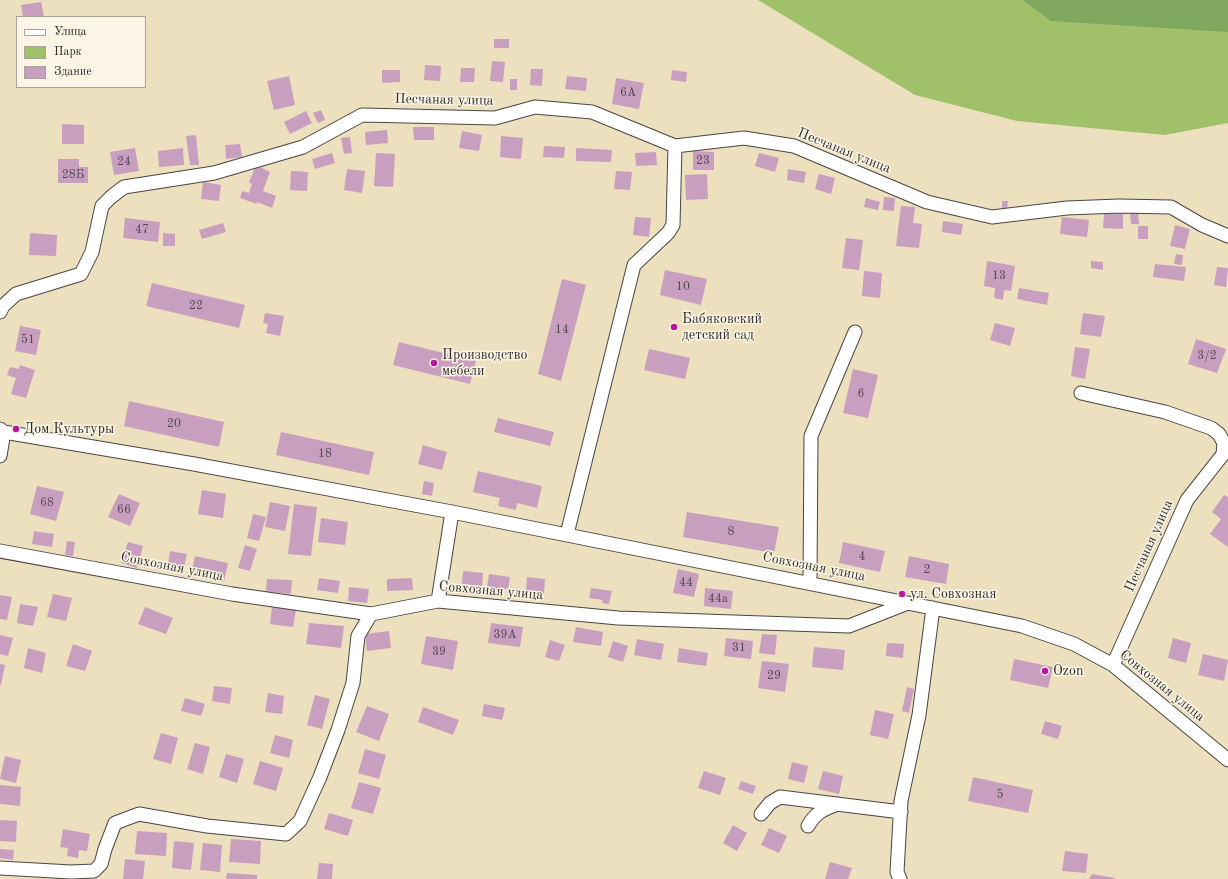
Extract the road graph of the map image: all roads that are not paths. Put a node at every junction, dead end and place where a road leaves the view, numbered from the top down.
1 (675, 146) junction
2 (1228, 236) edge
3 (0, 312) edge
4 (855, 332) dead end
5 (1081, 393) dead end
6 (2, 430) edge
7 (1, 449) edge
8 (1226, 451) edge
9 (452, 512) junction
10 (566, 534) junction
11 (0, 551) edge
12 (810, 583) junction
13 (438, 601) junction
14 (909, 603) junction
15 (933, 608) junction
16 (371, 614) junction
17 (1113, 665) junction
18 (1228, 760) edge
19 (838, 804) junction
20 (900, 812) junction
21 (761, 814) dead end
22 (808, 826) dead end
23 (0, 868) edge
24 (900, 879) edge

1 - 2 street, Песчаная улица
1 - 3 street, Песчаная улица
1 - 10 street
4 - 12 street
5 - 8 street
6 - 7 street
6 - 9 street, Совхозная улица
8 - 17 street, Песчаная улица
9 - 10 street, Совхозная улица
9 - 13 street
10 - 12 street, Совхозная улица
11 - 16 street, Совхозная улица
12 - 14 street, Совхозная улица
13 - 14 street, Совхозная улица
13 - 16 street, Совхозная улица
14 - 15 street, Совхозная улица
15 - 17 street, Совхозная улица
15 - 20 street
16 - 23 street
17 - 18 street, Совхозная улица
19 - 20 street
19 - 21 street
19 - 22 street
20 - 24 street

